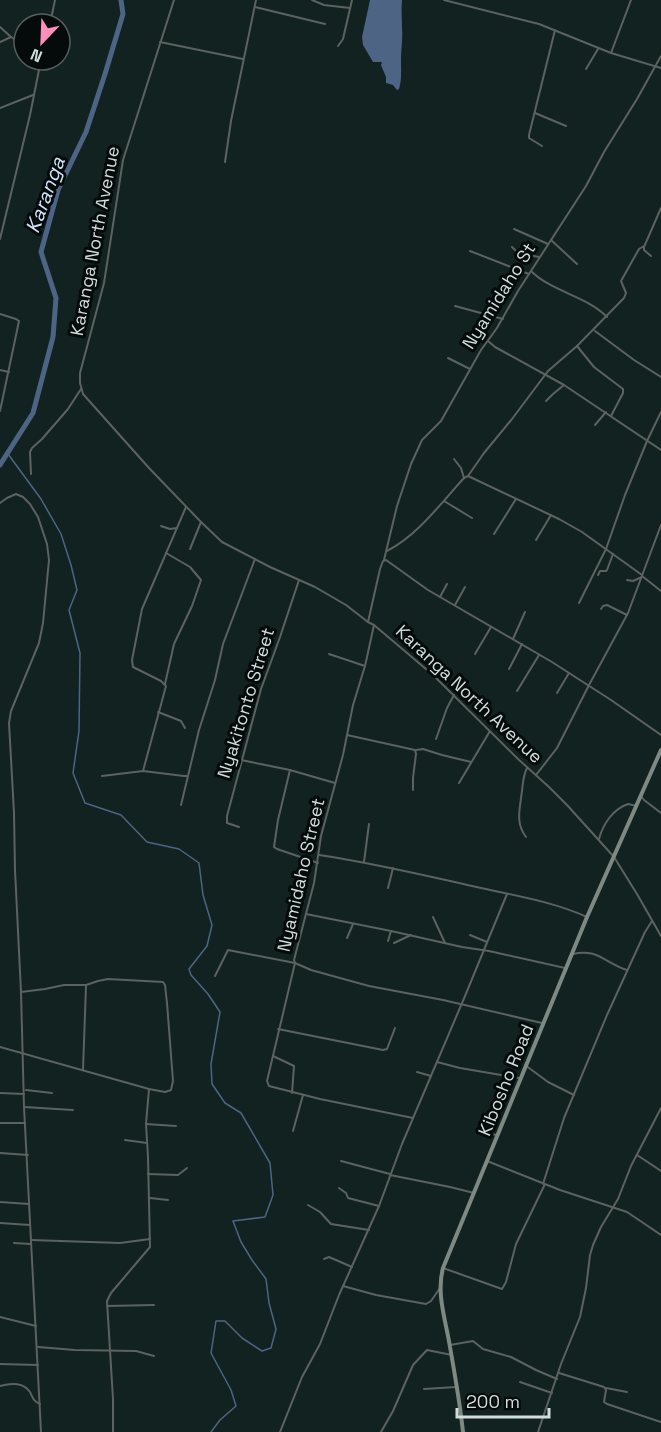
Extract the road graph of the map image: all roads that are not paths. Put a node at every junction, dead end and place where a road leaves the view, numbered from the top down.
1 (174, 0) edge
2 (256, 0) edge
3 (312, 0) edge
4 (352, 0) edge
5 (444, 0) edge
6 (631, 0) edge
7 (255, 7) junction
8 (350, 8) junction
9 (325, 24) dead end
10 (0, 27) edge
11 (555, 30) junction
12 (11, 38) joint
13 (0, 42) edge
14 (160, 42) junction
15 (338, 46) dead end
16 (598, 49) junction
17 (611, 53) junction
18 (661, 56) edge
19 (243, 59) junction
20 (655, 66) junction
21 (661, 68) edge
22 (586, 69) dead end
23 (38, 72) edge
24 (33, 95) junction
25 (0, 108) edge
26 (535, 113) junction
27 (566, 126) dead end
28 (542, 146) dead end
29 (225, 162) dead end
30 (661, 208) edge
31 (2, 224) edge
32 (514, 229) dead end
33 (0, 239) edge
34 (551, 240) junction
35 (548, 244) junction
36 (645, 246) junction
37 (512, 247) dead end
38 (470, 251) dead end
39 (651, 256) dead end
40 (539, 257) junction
41 (577, 264) dead end
42 (530, 273) junction
43 (455, 306) dead end
44 (0, 314) edge
45 (606, 317) junction
46 (503, 319) junction
47 (593, 330) junction
48 (488, 341) junction
49 (577, 346) junction
50 (448, 358) dead end
51 (470, 369) junction
52 (0, 370) edge
53 (9, 372) junction
54 (546, 376) junction
55 (661, 377) edge
56 (564, 385) junction
57 (81, 389) junction
58 (546, 401) dead end
59 (1, 403) edge
60 (0, 411) edge
61 (606, 412) junction
62 (661, 412) edge
63 (611, 416) junction
64 (595, 425) dead end
65 (647, 441) junction
66 (661, 450) edge
67 (454, 459) dead end
68 (31, 474) dead end
69 (468, 476) junction
70 (464, 478) junction
71 (516, 499) junction
72 (442, 501) junction
73 (0, 503) edge
74 (187, 507) junction
75 (551, 514) junction
76 (472, 518) dead end
77 (201, 522) junction
78 (661, 525) edge
79 (161, 526) dead end
80 (177, 528) junction
81 (494, 534) dead end
82 (536, 540) dead end
83 (190, 549) dead end
84 (606, 549) junction
85 (386, 551) junction
86 (166, 553) junction
87 (613, 554) junction
88 (255, 559) junction
89 (384, 560) junction
90 (598, 575) dead end
91 (642, 576) junction
92 (299, 580) junction
93 (627, 580) dead end
94 (447, 584) dead end
95 (465, 587) dead end
96 (661, 591) edge
97 (440, 597) junction
98 (579, 603) dead end
99 (455, 605) junction
100 (601, 609) dead end
101 (525, 612) dead end
102 (627, 615) junction
103 (368, 622) junction
104 (374, 625) junction
105 (491, 627) junction
106 (513, 639) junction
107 (522, 644) junction
108 (329, 654) dead end
109 (475, 654) dead end
110 (539, 655) junction
111 (365, 666) junction
112 (509, 669) dead end
113 (569, 673) junction
114 (165, 684) junction
115 (589, 685) junction
116 (517, 691) dead end
117 (557, 693) dead end
118 (454, 695) junction
119 (159, 712) junction
120 (185, 728) dead end
121 (490, 731) junction
122 (347, 735) junction
123 (661, 735) edge
124 (436, 739) dead end
125 (415, 750) junction
126 (661, 750) edge
127 (242, 760) junction
128 (471, 762) junction
129 (528, 768) junction
130 (290, 770) junction
131 (143, 771) junction
132 (536, 775) junction
133 (102, 776) dead end
134 (188, 777) junction
135 (459, 783) dead end
136 (336, 784) junction
137 (413, 790) dead end
138 (641, 796) junction
139 (182, 805) dead end
140 (637, 806) junction
141 (661, 813) edge
142 (369, 824) dead end
143 (239, 827) dead end
144 (526, 837) dead end
145 (599, 841) junction
146 (319, 855) junction
147 (614, 857) junction
148 (364, 862) junction
149 (318, 863) junction
150 (393, 868) junction
151 (388, 888) dead end
152 (507, 894) junction
153 (306, 914) junction
154 (433, 917) dead end
155 (587, 917) junction
156 (652, 921) junction
157 (354, 923) junction
158 (392, 931) junction
159 (411, 935) junction
160 (470, 935) dead end
161 (661, 936) edge
162 (347, 938) dead end
163 (388, 941) dead end
164 (487, 942) junction
165 (394, 943) dead end
166 (445, 943) junction
167 (483, 950) junction
168 (573, 954) junction
169 (294, 963) junction
170 (567, 968) junction
171 (627, 970) junction
172 (214, 976) dead end
173 (86, 985) junction
174 (21, 992) junction
175 (461, 1005) junction
176 (544, 1023) junction
177 (395, 1028) dead end
178 (278, 1029) junction
179 (0, 1047) edge
180 (24, 1053) junction
181 (273, 1056) junction
182 (437, 1062) junction
183 (525, 1065) junction
184 (83, 1070) junction
185 (417, 1072) dead end
186 (431, 1076) junction
187 (521, 1078) junction
188 (149, 1089) junction
189 (24, 1092) junction
190 (0, 1093) edge
191 (52, 1093) dead end
192 (292, 1093) junction
193 (303, 1095) junction
194 (574, 1095) junction
195 (24, 1107) junction
196 (661, 1108) edge
197 (73, 1110) dead end
198 (413, 1118) junction
199 (0, 1123) edge
200 (25, 1123) junction
201 (146, 1124) junction
202 (176, 1126) dead end
203 (293, 1131) dead end
204 (476, 1132) dead end
205 (497, 1136) junction
206 (125, 1140) dead end
207 (147, 1143) junction
208 (0, 1153) edge
209 (27, 1155) junction
210 (637, 1155) junction
211 (340, 1161) dead end
212 (487, 1161) junction
213 (187, 1168) dead end
214 (661, 1172) edge
215 (148, 1174) junction
216 (390, 1174) junction
217 (544, 1184) junction
218 (339, 1188) dead end
219 (474, 1193) junction
220 (149, 1198) junction
221 (168, 1200) dead end
222 (0, 1202) edge
223 (29, 1204) junction
224 (308, 1205) dead end
225 (379, 1206) junction
226 (614, 1207) junction
227 (0, 1223) edge
228 (30, 1225) junction
229 (369, 1230) junction
230 (661, 1235) edge
231 (150, 1239) junction
232 (31, 1242) junction
233 (14, 1243) dead end
234 (324, 1259) dead end
235 (352, 1267) junction
236 (443, 1268) junction
237 (343, 1286) junction
238 (440, 1288) junction
239 (154, 1305) dead end
240 (107, 1306) junction
241 (0, 1317) edge
242 (36, 1326) junction
243 (450, 1345) junction
244 (38, 1347) junction
245 (110, 1350) junction
246 (452, 1355) junction
247 (154, 1356) dead end
248 (0, 1364) edge
249 (38, 1365) junction
250 (558, 1372) junction
251 (556, 1378) junction
252 (520, 1382) dead end
253 (0, 1386) edge
254 (456, 1387) junction
255 (605, 1388) junction
256 (424, 1389) dead end
257 (627, 1392) dead end
258 (552, 1393) junction
259 (40, 1404) junction
260 (661, 1422) edge
261 (41, 1432) edge
262 (113, 1432) edge
263 (280, 1432) edge
264 (381, 1432) edge
265 (463, 1432) edge
266 (538, 1432) edge

1 - 14 street, Karanga North Avenue
2 - 7 street
3 - 8 street
4 - 8 street
5 - 11 street
6 - 17 street
7 - 9 street
7 - 19 street
8 - 15 street
10 - 12 street
11 - 16 street
11 - 26 street
12 - 13 street
14 - 19 street
14 - 57 street, Karanga North Avenue
16 - 17 street
16 - 22 street
17 - 20 street
18 - 20 street, Nyamidaho St
19 - 29 street
20 - 21 street
20 - 34 street, Nyamidaho St
23 - 24 street
24 - 25 street
24 - 31 street
26 - 27 street
26 - 28 street
30 - 36 street
31 - 33 street
32 - 35 street
34 - 35 street, Nyamidaho St
34 - 41 street
35 - 40 street, Nyamidaho St
36 - 39 street
36 - 45 street
37 - 40 street
38 - 42 street
40 - 42 street, Nyamidaho St
42 - 45 street
42 - 46 street, Nyamidaho St
43 - 46 street
44 - 53 street
45 - 47 street
46 - 48 street, Nyamidaho St
47 - 49 street
47 - 55 street
48 - 51 street, Nyamidaho St
48 - 54 street
49 - 54 street
49 - 63 street
50 - 51 street
51 - 85 street, Nyamidaho St
52 - 53 street
53 - 59 street
54 - 56 street
54 - 69 street
56 - 58 street
56 - 61 street
57 - 68 street
57 - 74 street, Karanga North Avenue
59 - 60 street
61 - 63 street
61 - 64 street
62 - 65 street
63 - 65 street
65 - 66 street
65 - 84 street
67 - 70 street
69 - 70 street
69 - 71 street
70 - 72 street
71 - 75 street
71 - 81 street
72 - 76 street
72 - 85 street
73 - 174 street
74 - 77 street, Karanga North Avenue
74 - 80 street
75 - 82 street
75 - 84 street
77 - 83 street
77 - 88 street, Karanga North Avenue
78 - 91 street
79 - 80 street
80 - 86 street
84 - 87 street
84 - 98 street
85 - 89 street, Nyamidaho St
86 - 114 street
86 - 114 street
87 - 90 street
87 - 91 street
88 - 92 street, Karanga North Avenue
88 - 134 street
89 - 97 street
89 - 103 street, Nyamidaho St
91 - 93 street
91 - 96 street
91 - 102 street
92 - 103 street, Karanga North Avenue
92 - 127 street, Nyakitonto Street
94 - 97 street
95 - 99 street
97 - 99 street
99 - 105 street
100 - 102 street
101 - 106 street
102 - 115 street
103 - 104 street, Karanga North Avenue
104 - 111 street, Nyamidaho Street
104 - 118 street, Karanga North Avenue
105 - 106 street
105 - 109 street
106 - 107 street
107 - 110 street
107 - 112 street
108 - 111 street
110 - 113 street
110 - 116 street
111 - 122 street, Nyamidaho Street
113 - 115 street
113 - 117 street
114 - 119 street
115 - 123 street
115 - 132 street
118 - 121 street, Karanga North Avenue
118 - 124 street
119 - 120 street
119 - 131 street
121 - 128 street
121 - 129 street, Karanga North Avenue
122 - 125 street
122 - 136 street, Nyamidaho Street
125 - 128 street
125 - 137 street
126 - 138 street, Kibosho Road
127 - 130 street
127 - 143 street, Nyakitonto Street
128 - 135 street
129 - 132 street, Karanga North Avenue
129 - 144 street
130 - 136 street
130 - 149 street
131 - 133 street
131 - 134 street
132 - 145 street, Karanga North Avenue
134 - 139 street
136 - 146 street, Nyamidaho Street
138 - 140 street, Kibosho Road
138 - 141 street
140 - 145 street
140 - 147 street, Kibosho Road
142 - 148 street
145 - 147 street, Karanga North Avenue
146 - 148 street
146 - 149 street, Nyamidaho Street
147 - 155 street, Kibosho Road
147 - 156 street, Karanga North Avenue
148 - 150 street
149 - 153 street, Nyamidaho Street
150 - 151 street
150 - 152 street
152 - 155 street
152 - 164 street
153 - 157 street
153 - 169 street, Nyamidaho Street
154 - 166 street
155 - 168 street, Kibosho Road
156 - 161 street, Karanga North Avenue
156 - 171 street
157 - 158 street
157 - 162 street
158 - 159 street
158 - 163 street
159 - 165 street
159 - 166 street
160 - 164 street
164 - 167 street
166 - 167 street
167 - 170 street
167 - 175 street
168 - 170 street, Kibosho Road
168 - 171 street
169 - 172 street
169 - 175 street, Nyamidaho Street
169 - 178 street
170 - 176 street, Kibosho Road
171 - 194 street
173 - 174 street
173 - 184 street
173 - 188 street
174 - 180 street
175 - 176 street, Nyamidaho Street
175 - 182 street
176 - 183 street, Kibosho Road
177 - 178 street
178 - 181 street
179 - 180 street
180 - 184 street
180 - 189 street
181 - 192 street
181 - 192 street
182 - 186 street
182 - 187 street
183 - 187 street, Kibosho Road
183 - 194 street
184 - 188 street
185 - 186 street
186 - 198 street
187 - 205 street, Kibosho Road
188 - 201 street
189 - 190 street
189 - 191 street
189 - 195 street
192 - 193 street
193 - 198 street
193 - 203 street
194 - 217 street
195 - 197 street
195 - 200 street
196 - 210 street
198 - 216 street
199 - 200 street
200 - 209 street
201 - 202 street
201 - 207 street
204 - 205 street
205 - 212 street, Kibosho Road
206 - 207 street
207 - 215 street
208 - 209 street
209 - 223 street
210 - 214 street
210 - 226 street
211 - 216 street
212 - 217 street
212 - 219 street, Kibosho Road
213 - 215 street
215 - 220 street
216 - 219 street
216 - 225 street
217 - 226 street
217 - 236 street
218 - 225 street
219 - 236 street, Kibosho Road
220 - 221 street
220 - 231 street
222 - 223 street
223 - 228 street
224 - 229 street
225 - 229 street
226 - 230 street
226 - 250 street
227 - 228 street
228 - 232 street
229 - 235 street
231 - 232 street
231 - 240 street
232 - 233 street
232 - 242 street
234 - 235 street
235 - 237 street
236 - 238 street, Kibosho Road
237 - 238 street
237 - 263 street
238 - 243 street, Kibosho Road
239 - 240 street
240 - 245 street
241 - 242 street
242 - 244 street
243 - 246 street, Kibosho Road
243 - 251 street
244 - 245 street
244 - 249 street
245 - 247 street
245 - 262 street
246 - 254 street, Kibosho Road
246 - 264 street
248 - 249 street
249 - 259 street
250 - 251 street
250 - 255 street
251 - 258 street
252 - 258 street
253 - 259 street
254 - 256 street
254 - 265 street, Kibosho Road
255 - 257 street
255 - 260 street
258 - 266 street
259 - 261 street

